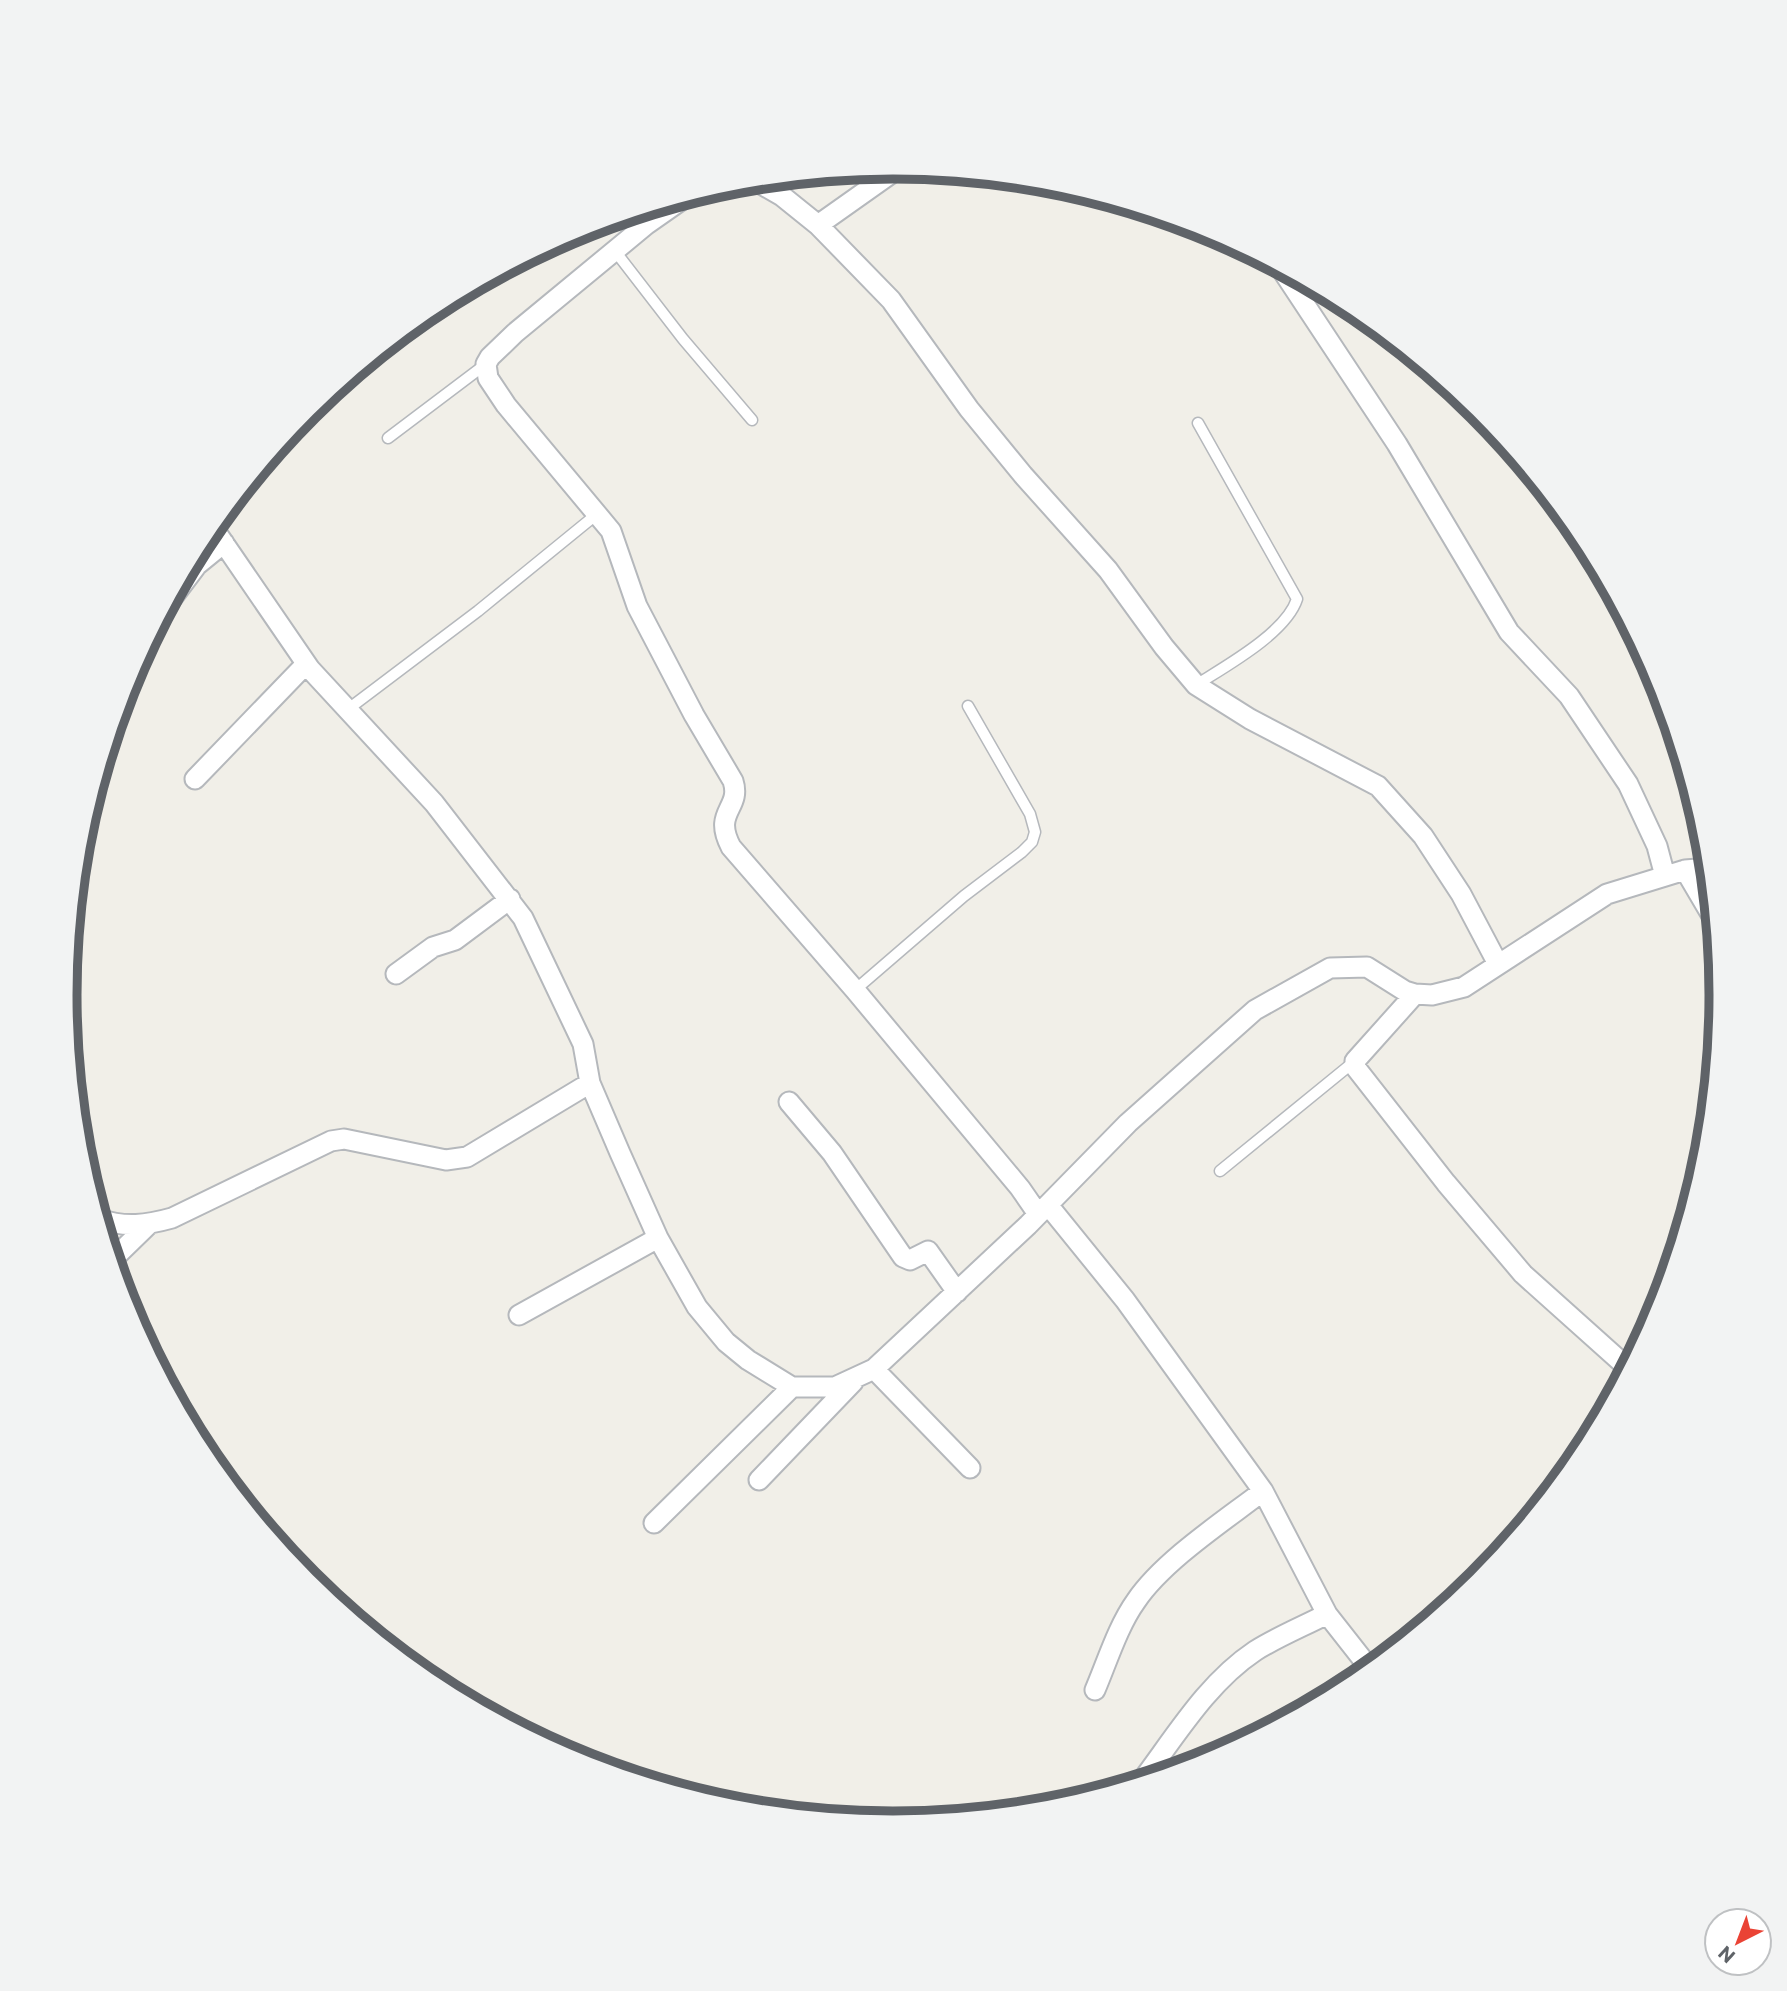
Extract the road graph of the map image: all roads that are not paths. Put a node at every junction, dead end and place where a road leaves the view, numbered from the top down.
1 (882, 179) edge
2 (770, 189) edge
3 (667, 211) edge
4 (818, 225) junction
5 (615, 251) junction
6 (1289, 281) edge
7 (486, 364) junction
8 (752, 420) dead end
9 (1198, 423) dead end
10 (388, 438) dead end
11 (597, 514) junction
12 (219, 536) edge
13 (224, 543) junction
14 (204, 560) edge
15 (306, 664) junction
16 (1196, 685) junction
17 (968, 706) dead end
18 (347, 710) junction
19 (195, 779) dead end
20 (1700, 869) edge
21 (1685, 870) junction
22 (1665, 876) junction
23 (510, 899) junction
24 (1704, 903) edge
25 (1498, 964) junction
26 (396, 974) dead end
27 (855, 990) junction
28 (1415, 994) junction
29 (1355, 1061) junction
30 (590, 1083) junction
31 (789, 1102) dead end
32 (1220, 1171) dead end
33 (1043, 1209) junction
34 (109, 1221) edge
35 (148, 1225) junction
36 (658, 1238) junction
37 (119, 1254) edge
38 (957, 1292) junction
39 (519, 1315) dead end
40 (1623, 1363) edge
41 (865, 1374) junction
42 (792, 1387) junction
43 (970, 1468) dead end
44 (760, 1480) dead end
45 (1263, 1491) junction
46 (654, 1523) dead end
47 (1327, 1614) junction
48 (1364, 1662) edge
49 (1095, 1690) dead end
50 (1149, 1771) edge

1 - 4 street
2 - 4 street
3 - 5 street
4 - 16 street
5 - 7 street
5 - 8 lane
6 - 22 street
7 - 10 lane
7 - 11 street
9 - 16 lane
11 - 18 lane
11 - 27 street
12 - 13 street
13 - 14 street
13 - 15 street
15 - 18 street
15 - 19 street
16 - 25 street
17 - 27 lane
18 - 23 street
20 - 21 street
21 - 22 street
21 - 24 street
22 - 25 street
23 - 26 street
23 - 30 street
25 - 28 street
27 - 33 street
28 - 29 street
28 - 33 street
29 - 32 lane
29 - 40 street
30 - 35 street
30 - 36 street
31 - 38 street
33 - 38 street
33 - 45 street
34 - 35 street
35 - 37 street
36 - 39 street
36 - 42 street
38 - 41 street
41 - 42 street
41 - 43 street
41 - 44 street
42 - 46 street
45 - 47 street
45 - 49 street
47 - 48 street
47 - 50 street

